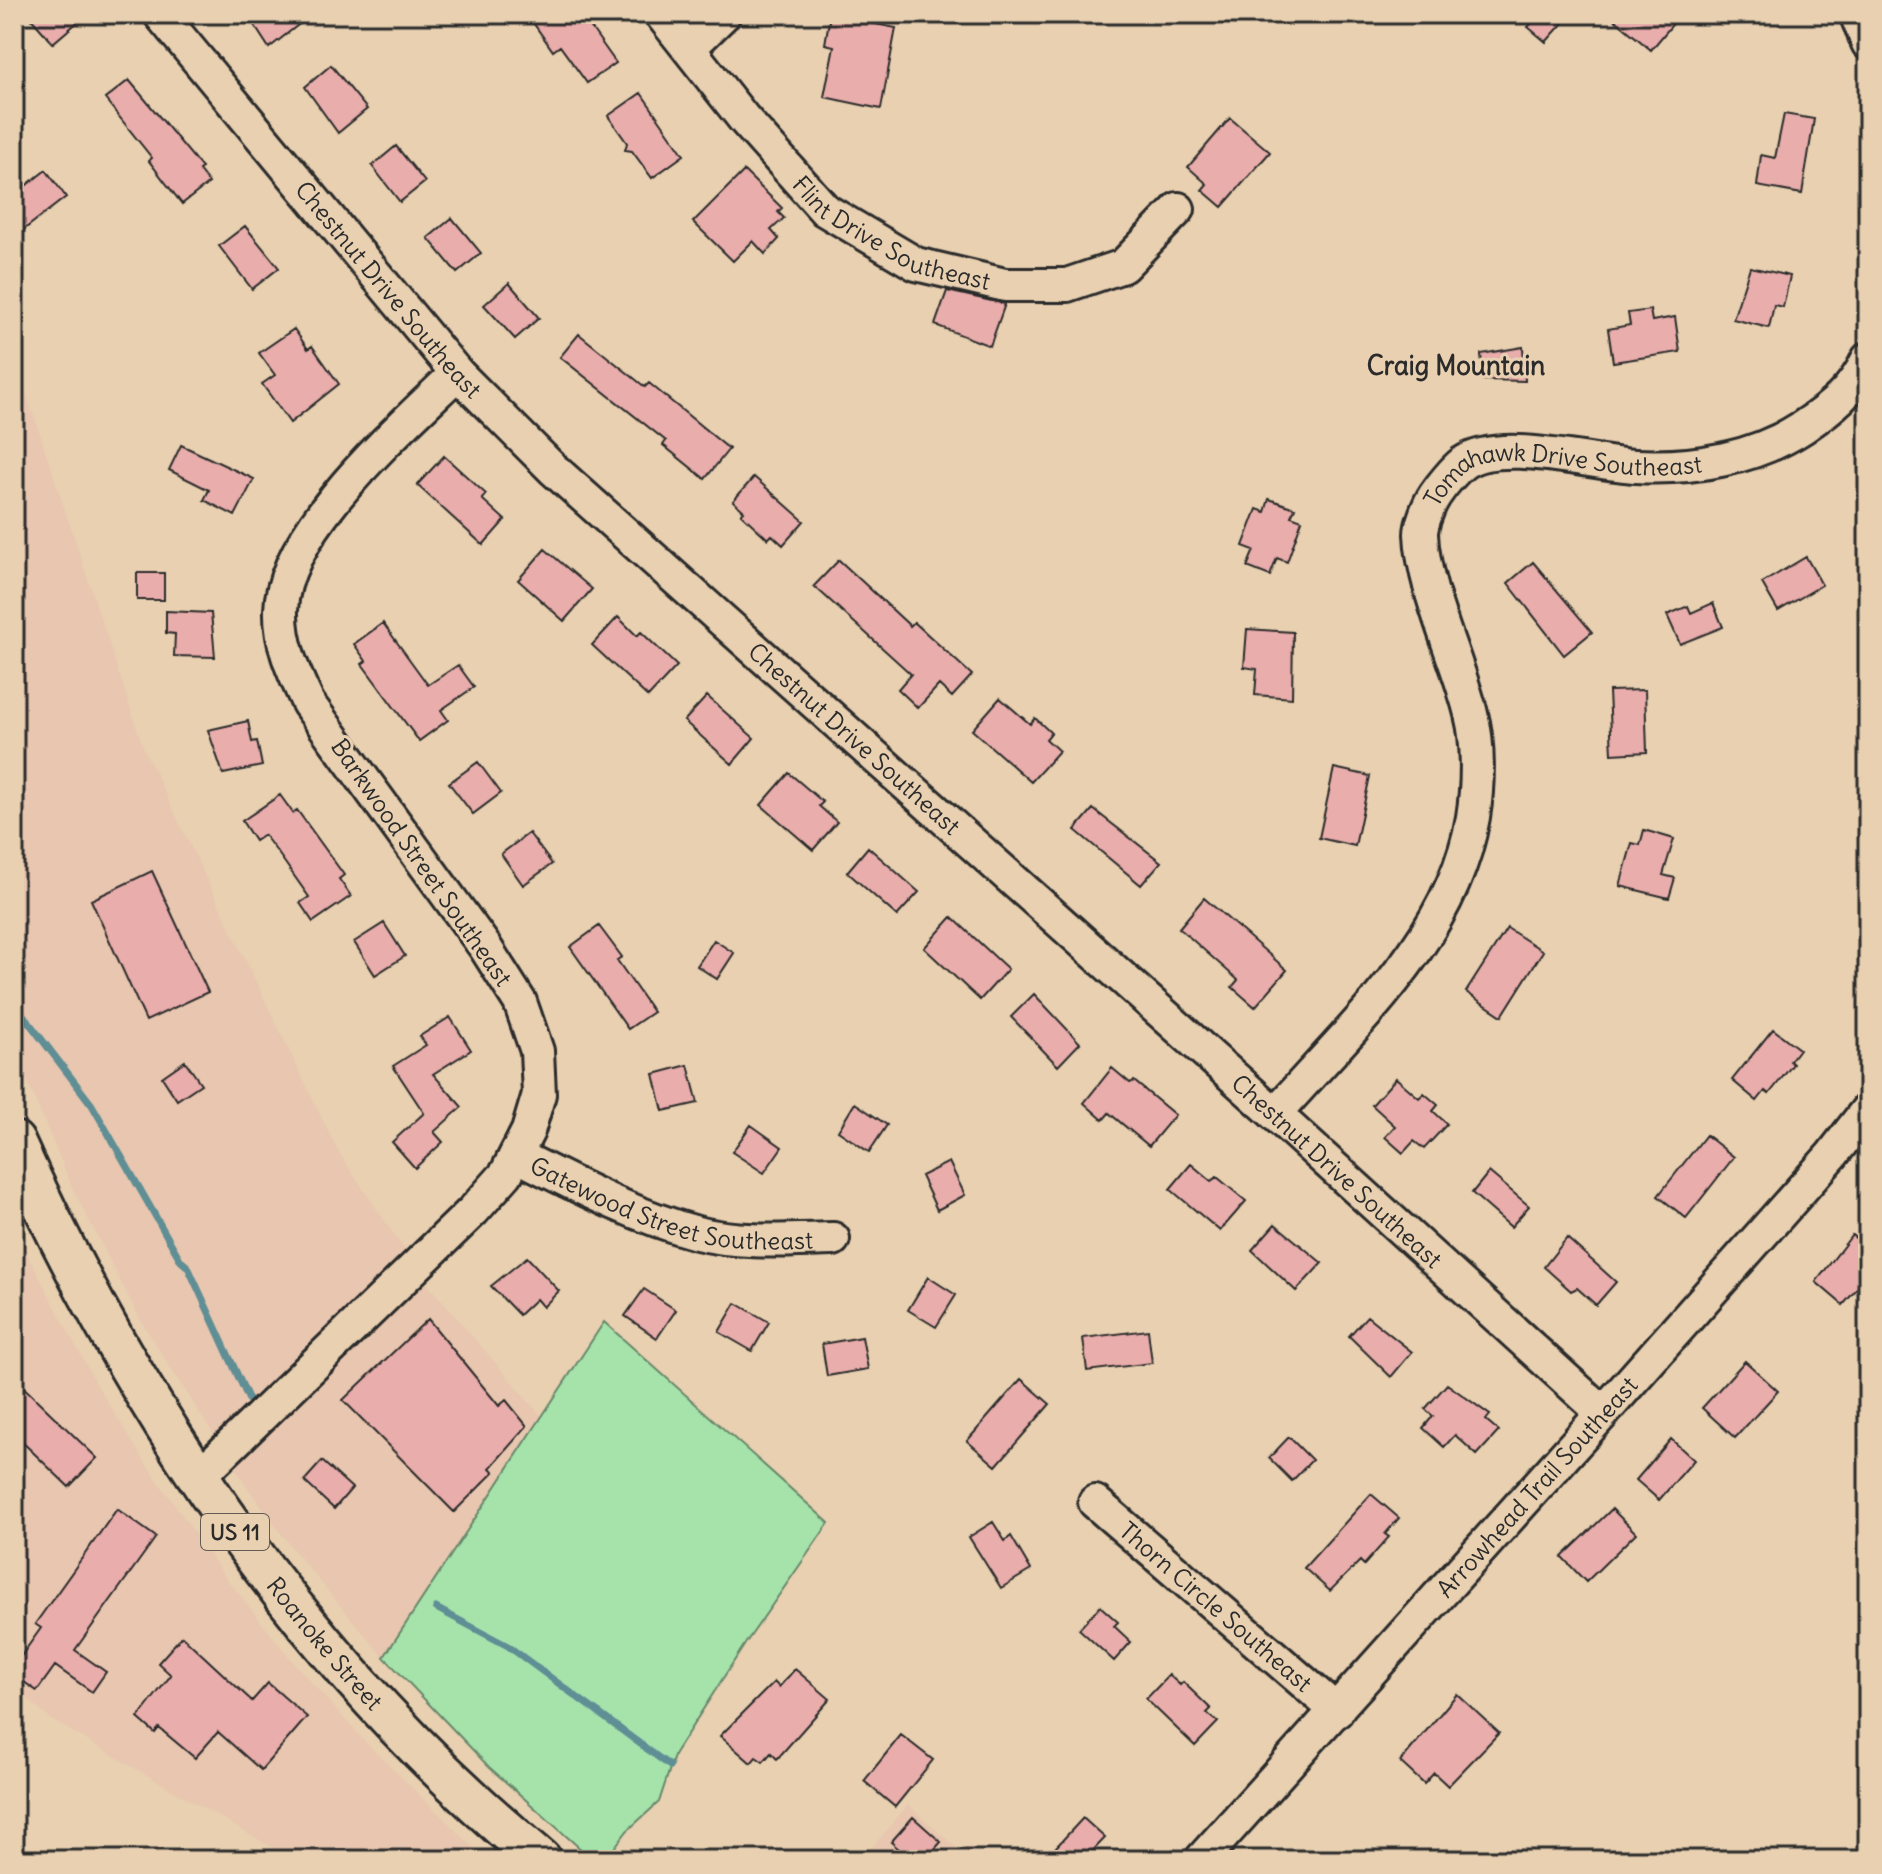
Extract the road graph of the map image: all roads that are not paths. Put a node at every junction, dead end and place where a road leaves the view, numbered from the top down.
1 (160, 14) edge
2 (661, 14) edge
3 (724, 14) edge
4 (1856, 14) edge
5 (1868, 43) edge
6 (689, 48) junction
7 (1178, 209) dead end
8 (1868, 359) edge
9 (457, 373) junction
10 (1868, 1109) edge
11 (1275, 1114) junction
12 (14, 1142) edge
13 (516, 1155) junction
14 (833, 1239) dead end
15 (1603, 1413) junction
16 (197, 1478) junction
17 (1095, 1502) dead end
18 (1337, 1711) junction
19 (541, 1860) edge
20 (1201, 1860) edge

1 - 9 street, Chestnut Drive Southeast
2 - 6 street, Flint Drive Southeast
3 - 6 street
4 - 5 street
6 - 7 street, Flint Drive Southeast
8 - 11 street, Tomahawk Drive Southeast
9 - 11 street, Chestnut Drive Southeast
9 - 13 street, Barkwood Street Southeast
10 - 15 street, Arrowhead Trail Southeast
11 - 15 street, Chestnut Drive Southeast
12 - 16 main road, Roanoke Street / US 11
13 - 14 street, Gatewood Street Southeast
13 - 16 street, Barkwood Street Southeast
15 - 18 street, Arrowhead Trail Southeast
16 - 19 main road, Roanoke Street / US 11
17 - 18 street, Thorn Circle Southeast
18 - 20 street, Arrowhead Trail Southeast

